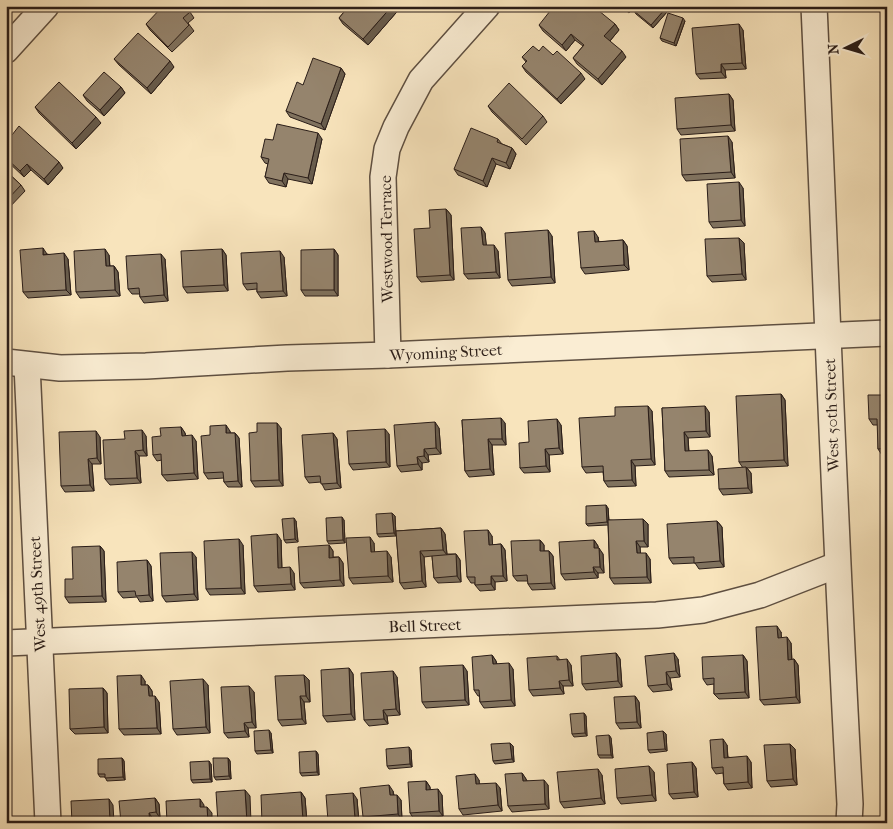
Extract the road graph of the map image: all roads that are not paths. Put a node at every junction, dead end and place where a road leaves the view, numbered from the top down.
1 (487, 6) edge
2 (814, 6) edge
3 (39, 10) edge
4 (6, 50) edge
5 (887, 333) edge
6 (829, 335) junction
7 (388, 355) junction
8 (17, 363) edge
9 (837, 565) junction
10 (40, 642) junction
11 (6, 643) edge
12 (48, 823) edge
13 (849, 823) edge

1 - 7 street, Westwood Terrace
2 - 6 street, West 50th Street
3 - 4 street
5 - 6 street, Wyoming Street
6 - 7 street, Wyoming Street
6 - 9 street, West 50th Street
7 - 8 street, Wyoming Street
8 - 10 street, West 49th Street
9 - 10 street, Bell Street
9 - 13 street, West 50th Street
10 - 11 street, Bell Street
10 - 12 street, West 49th Street

